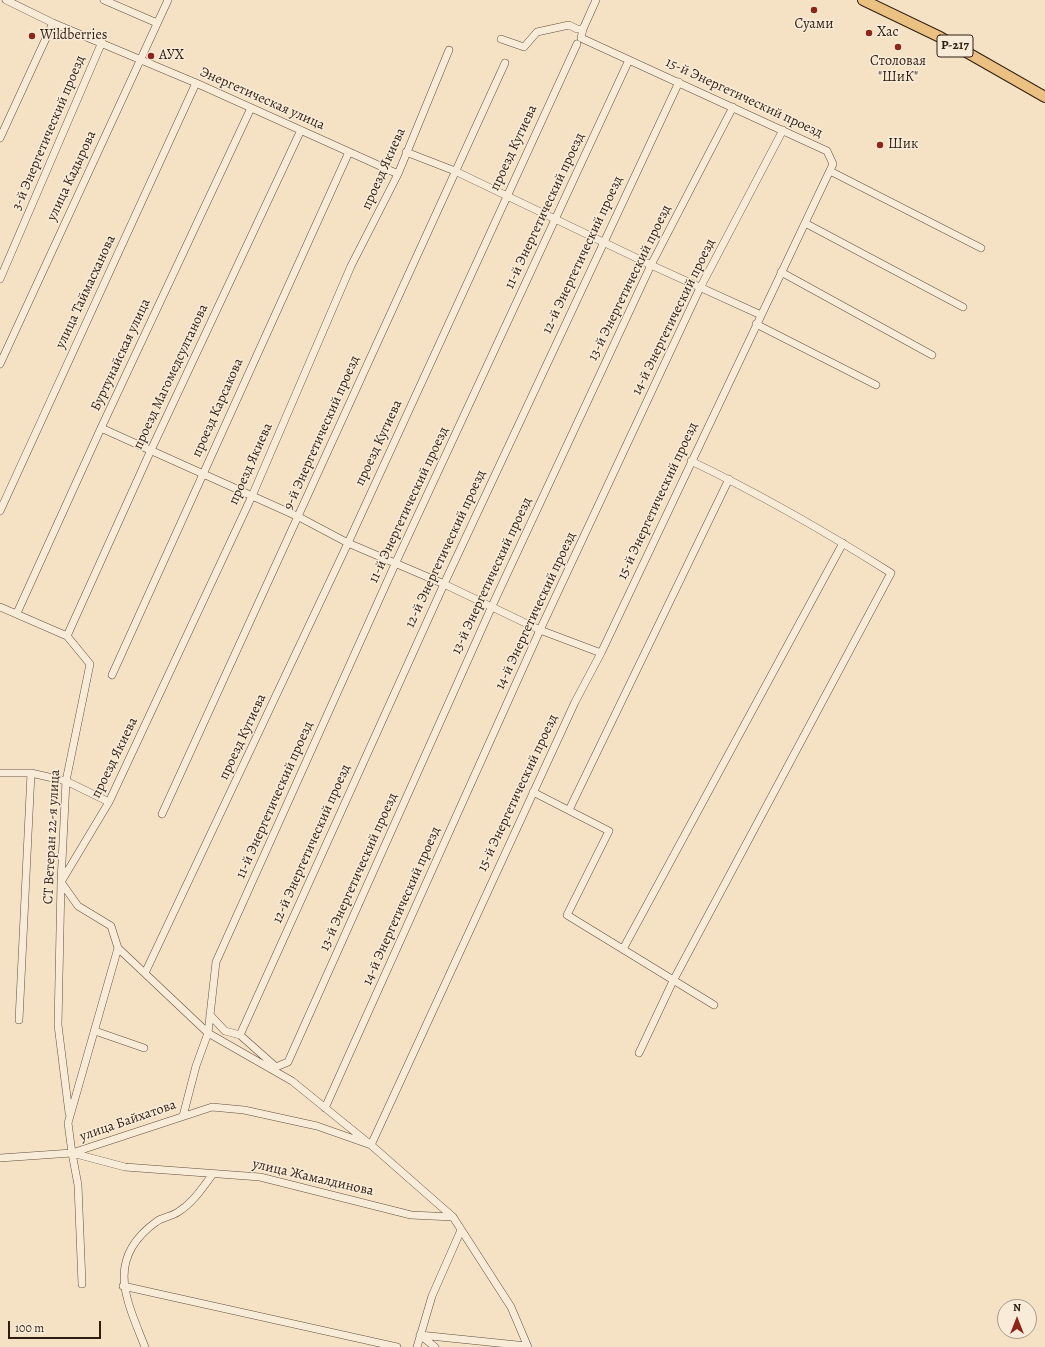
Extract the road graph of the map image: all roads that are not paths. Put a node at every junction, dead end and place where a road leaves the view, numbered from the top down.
1 (6, 0) edge
2 (104, 0) edge
3 (168, 0) edge
4 (596, 0) edge
5 (863, 0) edge
6 (53, 23) junction
7 (157, 23) junction
8 (583, 28) junction
9 (501, 40) dead end
10 (102, 42) junction
11 (577, 44) dead end
12 (449, 50) dead end
13 (139, 60) junction
14 (629, 60) junction
15 (505, 63) dead end
16 (679, 82) junction
17 (196, 83) junction
18 (1045, 97) edge
19 (733, 107) junction
20 (251, 108) junction
21 (300, 130) junction
22 (783, 130) junction
23 (0, 138) edge
24 (349, 152) junction
25 (406, 152) junction
26 (455, 171) junction
27 (830, 171) junction
28 (398, 174) junction
29 (507, 196) junction
30 (555, 219) junction
31 (805, 223) junction
32 (604, 242) junction
33 (981, 248) dead end
34 (651, 265) junction
35 (781, 272) junction
36 (0, 279) edge
37 (700, 287) junction
38 (963, 307) dead end
39 (761, 315) junction
40 (756, 324) junction
41 (932, 355) dead end
42 (0, 364) edge
43 (876, 385) dead end
44 (100, 428) junction
45 (151, 450) junction
46 (691, 461) junction
47 (203, 474) junction
48 (729, 479) junction
49 (252, 496) junction
50 (0, 511) edge
51 (299, 517) junction
52 (843, 542) junction
53 (348, 543) junction
54 (396, 562) junction
55 (444, 584) junction
56 (492, 606) junction
57 (0, 608) edge
58 (17, 613) junction
59 (540, 630) junction
60 (67, 636) junction
61 (601, 653) junction
62 (112, 675) dead end
63 (0, 773) edge
64 (31, 773) junction
65 (66, 781) junction
66 (533, 792) junction
67 (109, 802) junction
68 (569, 810) junction
69 (162, 814) dead end
70 (61, 882) junction
71 (118, 948) junction
72 (623, 949) junction
73 (145, 973) junction
74 (673, 981) junction
75 (714, 1005) dead end
76 (210, 1015) junction
77 (19, 1020) dead end
78 (94, 1031) junction
79 (241, 1032) junction
80 (208, 1033) junction
81 (144, 1048) dead end
82 (640, 1053) dead end
83 (276, 1067) junction
84 (292, 1081) junction
85 (325, 1108) junction
86 (183, 1116) junction
87 (70, 1118) junction
88 (371, 1145) junction
89 (72, 1153) junction
90 (0, 1158) edge
91 (213, 1174) junction
92 (453, 1217) junction
93 (462, 1230) junction
94 (82, 1284) dead end
95 (124, 1286) junction
96 (420, 1335) junction
97 (528, 1346) edge
98 (145, 1347) edge
99 (397, 1347) edge
100 (417, 1347) edge
101 (434, 1347) edge

1 - 6 street, Энергетическая улица
2 - 7 street
3 - 7 street, улица Кадырова
4 - 8 street
5 - 18 highway, Р-217
6 - 10 street, Энергетическая улица
6 - 23 street
7 - 13 street, улица Кадырова
8 - 9 street
8 - 14 street, 15-й Энергетический проезд
10 - 13 street, Энергетическая улица
10 - 36 street, 3-й Энергетический проезд
11 - 29 street, проезд Кугиева
12 - 25 street, проезд Якиева
13 - 17 street, Энергетическая улица
13 - 42 street, улица Кадырова
14 - 16 street, 15-й Энергетический проезд
14 - 30 street, 11-й Энергетический проезд
15 - 26 street, 9-й Энергетический проезд
16 - 19 street, 15-й Энергетический проезд
16 - 32 street, 12-й Энергетический проезд
17 - 20 street, Энергетическая улица
17 - 50 street, улица Таймасханова
19 - 22 street, 15-й Энергетический проезд
19 - 34 street, 13-й Энергетический проезд
20 - 21 street, Энергетическая улица
20 - 44 street, Буртунайская улица
21 - 24 street, Энергетическая улица
21 - 45 street, проезд Магомедсултанова
22 - 27 street, 15-й Энергетический проезд
22 - 37 street, 14-й Энергетический проезд
24 - 28 street, Энергетическая улица
24 - 47 street, проезд Карсакова
25 - 26 street
25 - 28 street, проезд Якиева
26 - 29 street
26 - 51 street, 9-й Энергетический проезд
27 - 31 street, 15-й Энергетический проезд
27 - 33 street
28 - 49 street, проезд Якиева
29 - 30 street
29 - 53 street, проезд Кугиева
30 - 32 street
30 - 54 street, 11-й Энергетический проезд
31 - 35 street, 15-й Энергетический проезд
31 - 38 street
32 - 34 street
32 - 55 street, 12-й Энергетический проезд
34 - 37 street
34 - 56 street, 13-й Энергетический проезд
35 - 39 street, 15-й Энергетический проезд
35 - 41 street
37 - 39 street
37 - 59 street, 14-й Энергетический проезд
39 - 40 street, 15-й Энергетический проезд
40 - 43 street
40 - 46 street, 15-й Энергетический проезд
44 - 45 street
44 - 58 street, Буртунайская улица
45 - 47 street
45 - 60 street, проезд Магомедсултанова
46 - 48 street
46 - 61 street, 15-й Энергетический проезд
47 - 49 street
47 - 62 street, проезд Карсакова
48 - 52 street
48 - 68 street
49 - 51 street
49 - 67 street, проезд Якиева
51 - 53 street
51 - 69 street, 9-й Энергетический проезд
52 - 72 street
52 - 74 street
53 - 54 street
53 - 73 street, проезд Кугиева
54 - 55 street
54 - 76 street, 11-й Энергетический проезд
55 - 56 street
55 - 79 street, 12-й Энергетический проезд
56 - 59 street
56 - 83 street, 13-й Энергетический проезд
57 - 58 street
58 - 60 street
59 - 61 street
59 - 85 street, 14-й Энергетический проезд
60 - 65 street, СТ Ветеран 22-я улица
61 - 66 street, 15-й Энергетический проезд
63 - 64 street
64 - 65 street
64 - 77 street
65 - 67 street
65 - 70 street, СТ Ветеран 22-я улица
66 - 68 street
66 - 88 street, 15-й Энергетический проезд
67 - 70 street, проезд Якиева
68 - 72 street
70 - 71 street
70 - 87 street, СТ Ветеран 22-я улица
71 - 73 street
71 - 78 street, улица Байхатова
72 - 74 street
73 - 80 street
74 - 75 street
74 - 82 street
76 - 79 street
76 - 80 street, 11-й Энергетический проезд
78 - 81 street
78 - 87 street, улица Байхатова
79 - 83 street
80 - 84 street
80 - 86 street, 11-й Энергетический проезд
83 - 84 street
84 - 85 street
85 - 88 street
86 - 88 street, улица Байхатова
86 - 89 street, улица Байхатова
87 - 89 street, улица Байхатова
88 - 92 street
89 - 90 street
89 - 91 street, улица Жамалдинова
89 - 94 street
91 - 92 street, улица Жамалдинова
91 - 95 street
92 - 93 street
93 - 96 street
93 - 97 street
95 - 98 street
95 - 99 street
96 - 97 street
96 - 100 street
96 - 101 street

